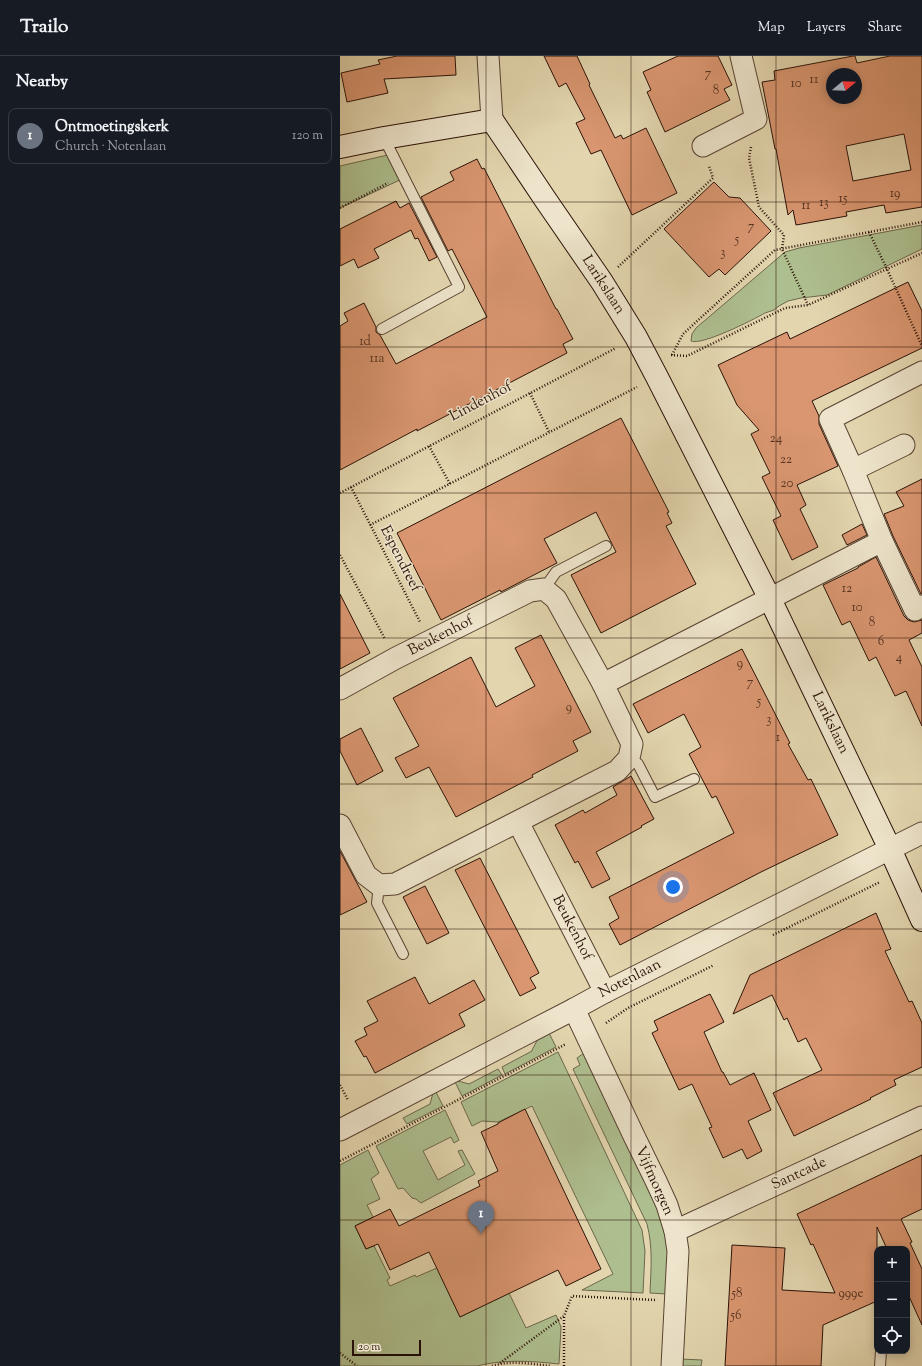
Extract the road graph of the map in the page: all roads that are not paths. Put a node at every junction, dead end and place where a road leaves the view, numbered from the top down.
1 (488, 56) edge
2 (740, 56) edge
3 (492, 120) junction
4 (384, 138) junction
5 (703, 146) road end
6 (340, 147) edge
7 (382, 329) dead end
8 (922, 372) edge
9 (904, 445) dead end
10 (853, 470) junction
11 (882, 541) junction
12 (606, 546) dead end
13 (544, 589) junction
14 (770, 597) junction
15 (922, 606) edge
16 (603, 684) junction
17 (340, 689) edge
18 (629, 758) junction
19 (694, 779) dead end
20 (518, 822) junction
21 (340, 825) edge
22 (922, 833) edge
23 (890, 849) junction
24 (379, 885) junction
25 (922, 920) edge
26 (403, 954) dead end
27 (605, 992) junction
28 (574, 1009) junction
29 (922, 1118) edge
30 (340, 1130) edge
31 (675, 1231) junction
32 (881, 1354) edge
33 (672, 1366) edge
34 (880, 1366) edge

1 - 3 street
2 - 5 street
3 - 4 street
3 - 14 street, Larikslaan
4 - 6 street
4 - 7 lane
8 - 10 street
9 - 10 street
10 - 11 street
11 - 14 street
11 - 15 street
12 - 13 lane
13 - 16 street
13 - 17 street, Beukenhof
14 - 16 street
14 - 23 street, Larikslaan
16 - 18 street
18 - 19 lane
18 - 20 street
20 - 24 street
20 - 27 street, Beukenhof
21 - 24 street
22 - 23 street, Notenlaan
23 - 25 street, Larikslaan
23 - 27 street, Notenlaan
24 - 26 lane
27 - 28 street, Notenlaan
28 - 30 street, Notenlaan
28 - 31 street, Vijfmorgen
29 - 31 street, Santcade
31 - 33 street, Vijfmorgen
32 - 34 lane

